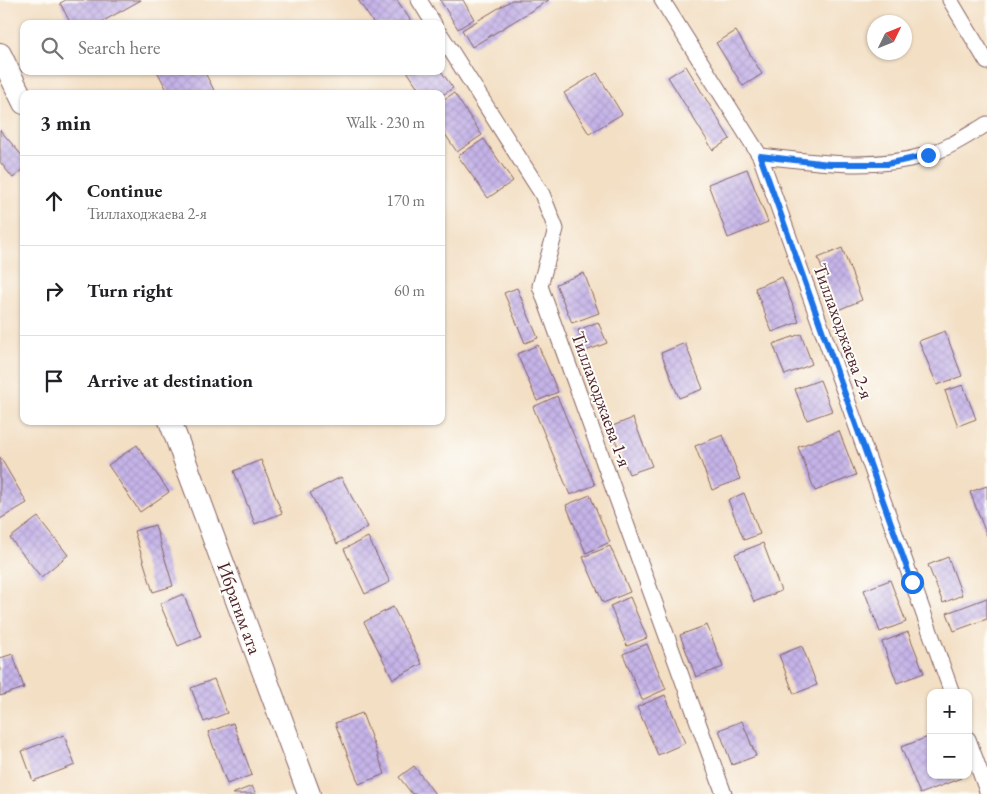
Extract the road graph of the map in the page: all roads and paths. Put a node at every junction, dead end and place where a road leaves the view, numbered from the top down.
1 (419, 0) edge
2 (662, 0) edge
3 (950, 0) edge
4 (432, 20) edge
5 (445, 41) edge
6 (0, 54) edge
7 (987, 62) edge
8 (20, 95) edge
9 (987, 124) edge
10 (760, 156) junction
11 (171, 425) edge
12 (951, 689) edge
13 (972, 750) edge
14 (987, 791) edge
15 (309, 794) edge
16 (724, 794) edge

1 - 4 street
2 - 10 street, Тиллаходжаева 2-я
3 - 7 street
5 - 16 street, Тиллаходжаева 1-я
6 - 8 street
9 - 10 street
10 - 12 street, Тиллаходжаева 2-я
11 - 15 street, Ибрагим ата
13 - 14 street

